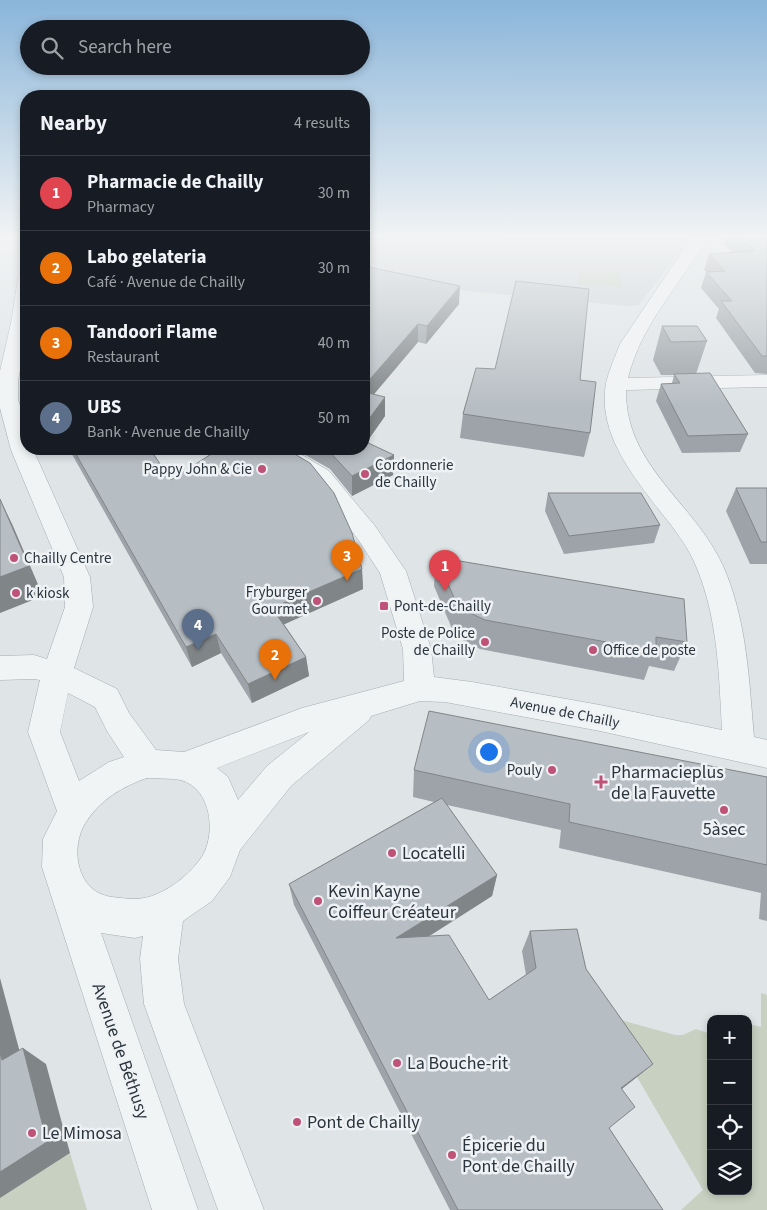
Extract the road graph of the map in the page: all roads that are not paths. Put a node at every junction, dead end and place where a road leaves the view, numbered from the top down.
1 (662, 293) edge
2 (20, 323) edge
3 (767, 381) edge
4 (616, 384) junction
5 (12, 417) edge
6 (20, 443) edge
7 (24, 455) edge
8 (286, 455) edge
9 (0, 668) edge
10 (57, 673) junction
11 (420, 689) junction
12 (363, 706) junction
13 (753, 751) edge
14 (147, 764) junction
15 (184, 766) junction
16 (74, 811) junction
17 (226, 841) junction
18 (69, 892) junction
19 (165, 911) junction
20 (175, 1210) edge
21 (241, 1210) edge

1 - 4 street
2 - 5 street
3 - 4 street
4 - 13 street
5 - 6 street
7 - 10 street
8 - 11 street
9 - 10 street
10 - 14 street
10 - 16 street
11 - 12 street, Avenue de Chailly
11 - 13 street, Avenue de Chailly
12 - 15 street, Avenue de Chailly
12 - 17 street, Avenue de Chailly
14 - 15 street, Avenue de Béthusy
14 - 16 street, Avenue de Béthusy
15 - 17 street, Avenue de Béthusy
16 - 18 street, Avenue de Béthusy
17 - 19 street, Avenue de Béthusy
18 - 19 street, Avenue de Béthusy
18 - 20 street, Avenue de Béthusy
19 - 21 street

